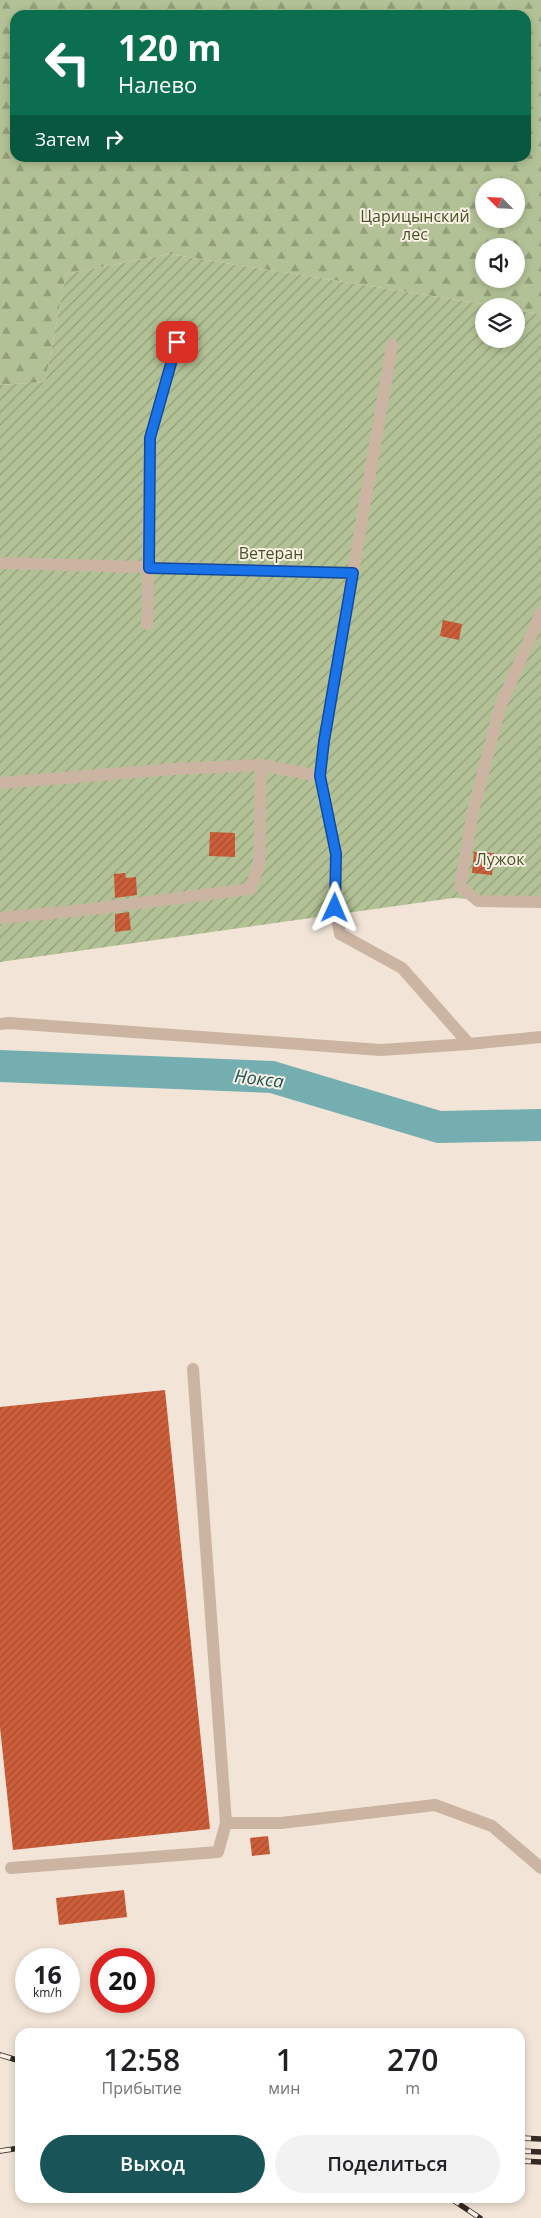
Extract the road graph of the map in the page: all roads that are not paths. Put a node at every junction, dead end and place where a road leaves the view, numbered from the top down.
1 (177, 342) dead end
2 (392, 345) dead end
3 (0, 562) edge
4 (149, 568) junction
5 (353, 573) junction
6 (541, 613) edge
7 (147, 624) dead end
8 (261, 765) junction
9 (320, 776) junction
10 (0, 783) edge
11 (541, 902) edge
12 (0, 918) edge
13 (0, 1024) edge
14 (541, 1037) edge
15 (469, 1044) junction
16 (193, 1369) dead end
17 (226, 1823) junction
18 (10, 1868) dead end
19 (541, 1868) edge

1 - 4 street
2 - 5 street
3 - 4 street
4 - 5 street
4 - 7 street
5 - 9 street
6 - 11 street
8 - 9 street
8 - 10 street
8 - 12 street
9 - 15 street
13 - 15 street
14 - 15 street
16 - 17 street
17 - 18 street
17 - 19 street

